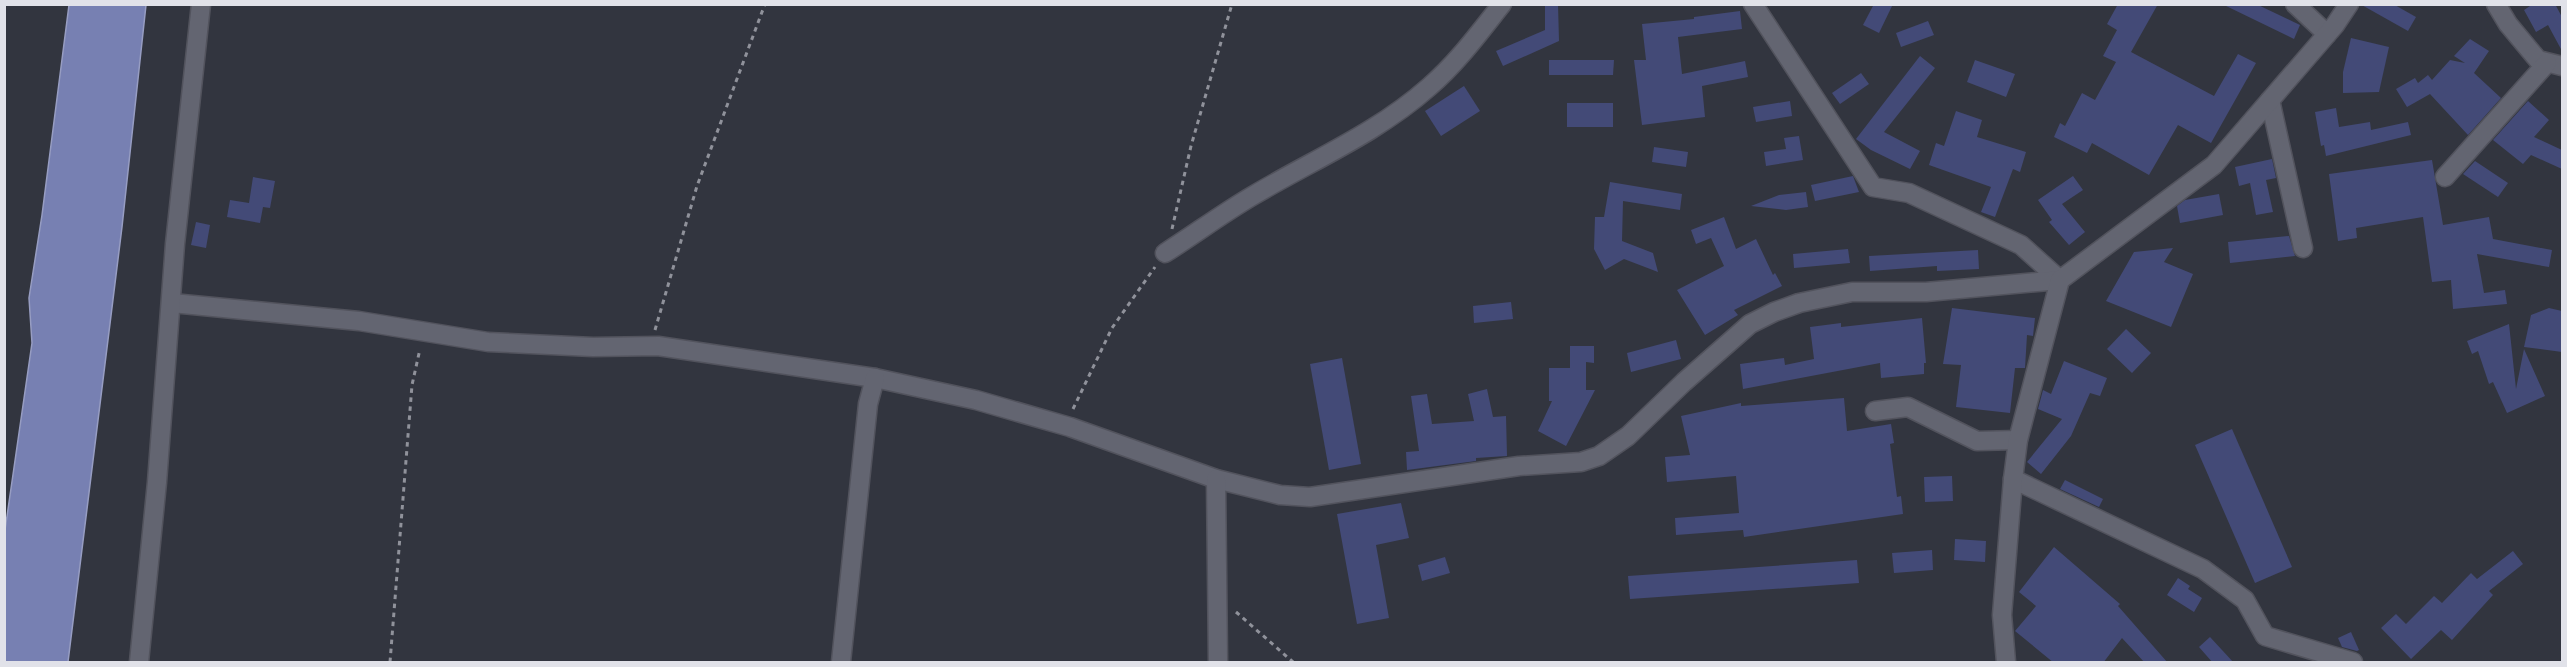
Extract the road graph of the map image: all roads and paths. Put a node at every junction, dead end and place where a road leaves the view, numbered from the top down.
1 (201, 4) edge
2 (765, 4) edge
3 (1232, 4) edge
4 (1502, 4) edge
5 (1753, 4) edge
6 (2295, 4) edge
7 (2349, 4) edge
8 (2496, 4) edge
9 (2327, 34) junction
10 (2555, 65) edge
11 (2270, 100) junction
12 (2445, 177) dead end
13 (2303, 248) dead end
14 (1165, 253) junction
15 (2060, 280) junction
16 (172, 303) junction
17 (427, 334) junction
18 (651, 346) junction
19 (875, 378) junction
20 (1875, 411) dead end
21 (1066, 426) junction
22 (2018, 440) junction
23 (1216, 479) junction
24 (2013, 479) junction
25 (1217, 604) junction
26 (139, 663) edge
27 (390, 663) edge
28 (841, 663) edge
29 (1218, 663) edge
30 (1293, 663) edge
31 (2006, 663) edge
32 (2353, 663) edge

1 - 16 street
2 - 18 path
3 - 14 path
4 - 14 street
5 - 15 street
6 - 9 street
7 - 9 street
8 - 10 street
9 - 11 street
10 - 12 street
11 - 13 street
11 - 15 street
14 - 21 path
15 - 22 street
15 - 23 street
16 - 17 street
16 - 26 street
17 - 18 street
17 - 27 path
18 - 19 street
19 - 21 street
19 - 28 street
20 - 22 street
21 - 23 street
22 - 24 street
23 - 25 street
24 - 31 street
24 - 32 street
25 - 29 street
25 - 30 path

